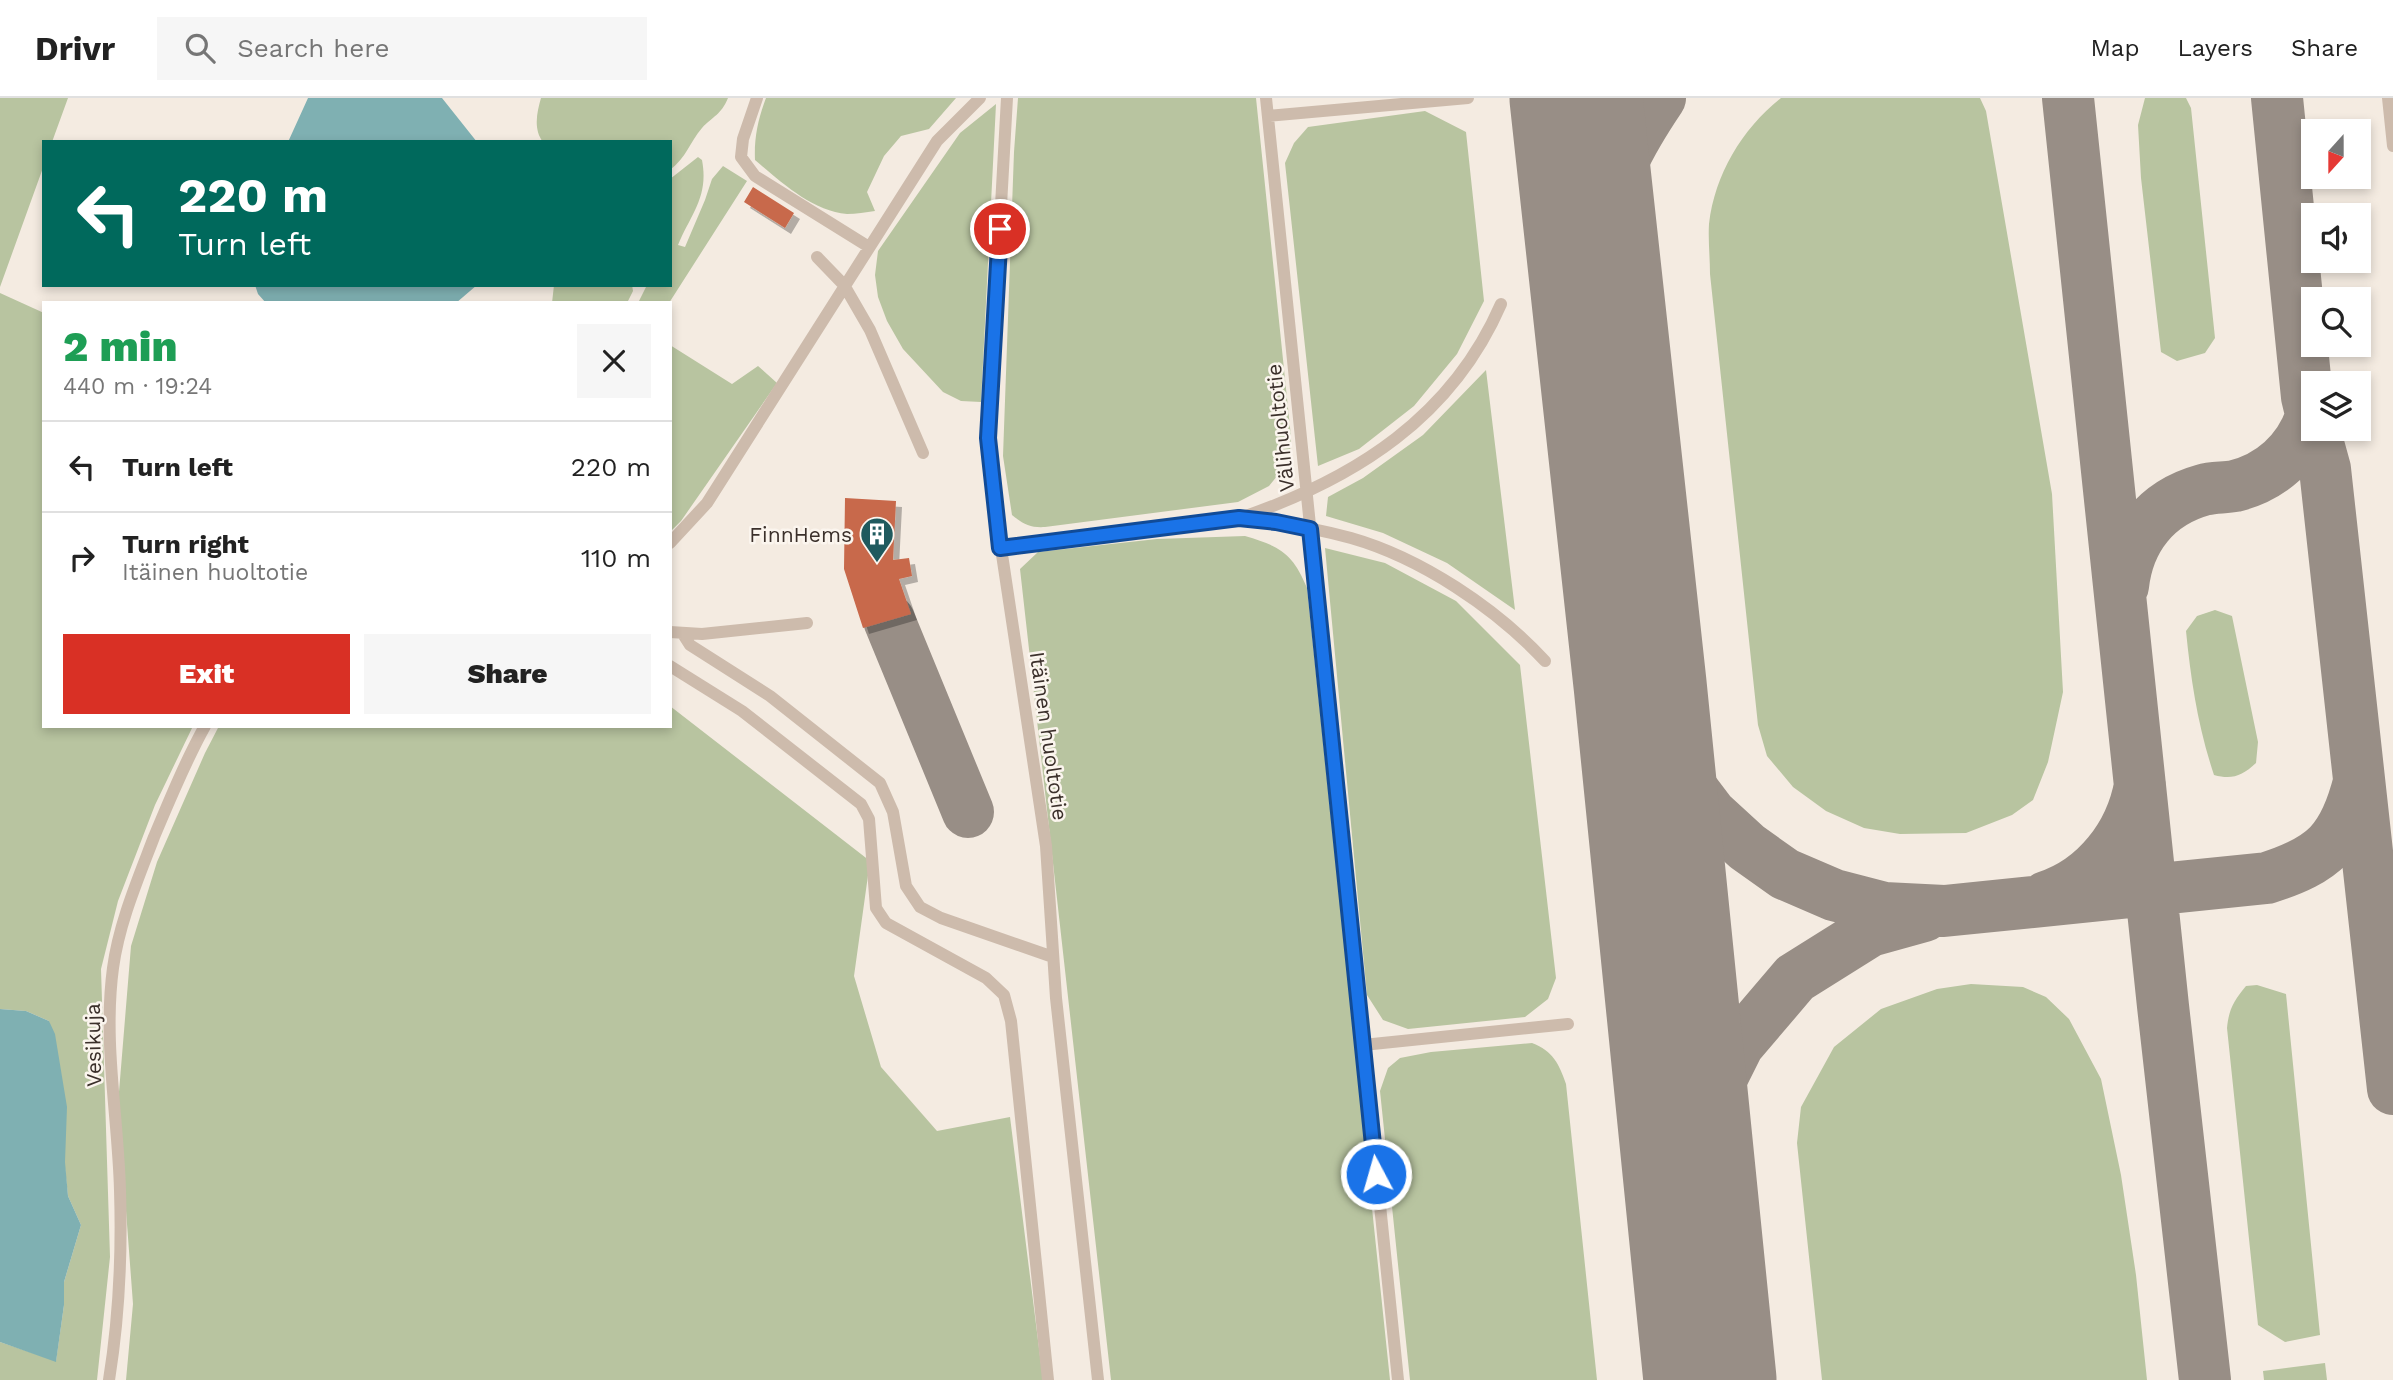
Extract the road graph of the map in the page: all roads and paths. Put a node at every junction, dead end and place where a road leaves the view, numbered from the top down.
1 (757, 98) edge
2 (980, 98) edge
3 (1007, 98) edge
4 (1266, 98) edge
5 (1468, 98) edge
6 (2388, 98) edge
7 (1268, 116) junction
8 (2393, 146) edge
9 (869, 247) junction
10 (817, 257) dead end
11 (844, 285) junction
12 (1501, 304) dead end
13 (923, 453) dead end
14 (1306, 492) junction
15 (1239, 518) junction
16 (1310, 529) junction
17 (672, 541) edge
18 (1000, 548) junction
19 (807, 623) dead end
20 (677, 633) edge
21 (1545, 661) dead end
22 (672, 667) edge
23 (204, 728) edge
24 (1053, 957) junction
25 (1568, 1024) dead end
26 (1363, 1045) junction
27 (110, 1380) edge
28 (1048, 1380) edge
29 (1098, 1380) edge
30 (1398, 1380) edge

1 - 9 lane
2 - 9 lane
3 - 18 lane, Itäinen huoltotie
4 - 7 lane, Välihuoltotie
5 - 7 lane
6 - 8 lane
7 - 14 lane, Välihuoltotie
9 - 11 lane
10 - 11 lane
11 - 13 lane
11 - 17 lane
12 - 14 lane
14 - 15 lane
14 - 16 lane, Välihuoltotie
15 - 16 lane
15 - 18 lane
16 - 21 lane
16 - 26 lane, Välihuoltotie
18 - 24 lane, Itäinen huoltotie
19 - 20 lane
20 - 24 lane
22 - 28 lane
23 - 27 lane, Vesikuja
24 - 29 lane, Itäinen huoltotie
25 - 26 lane
26 - 30 lane, Välihuoltotie

